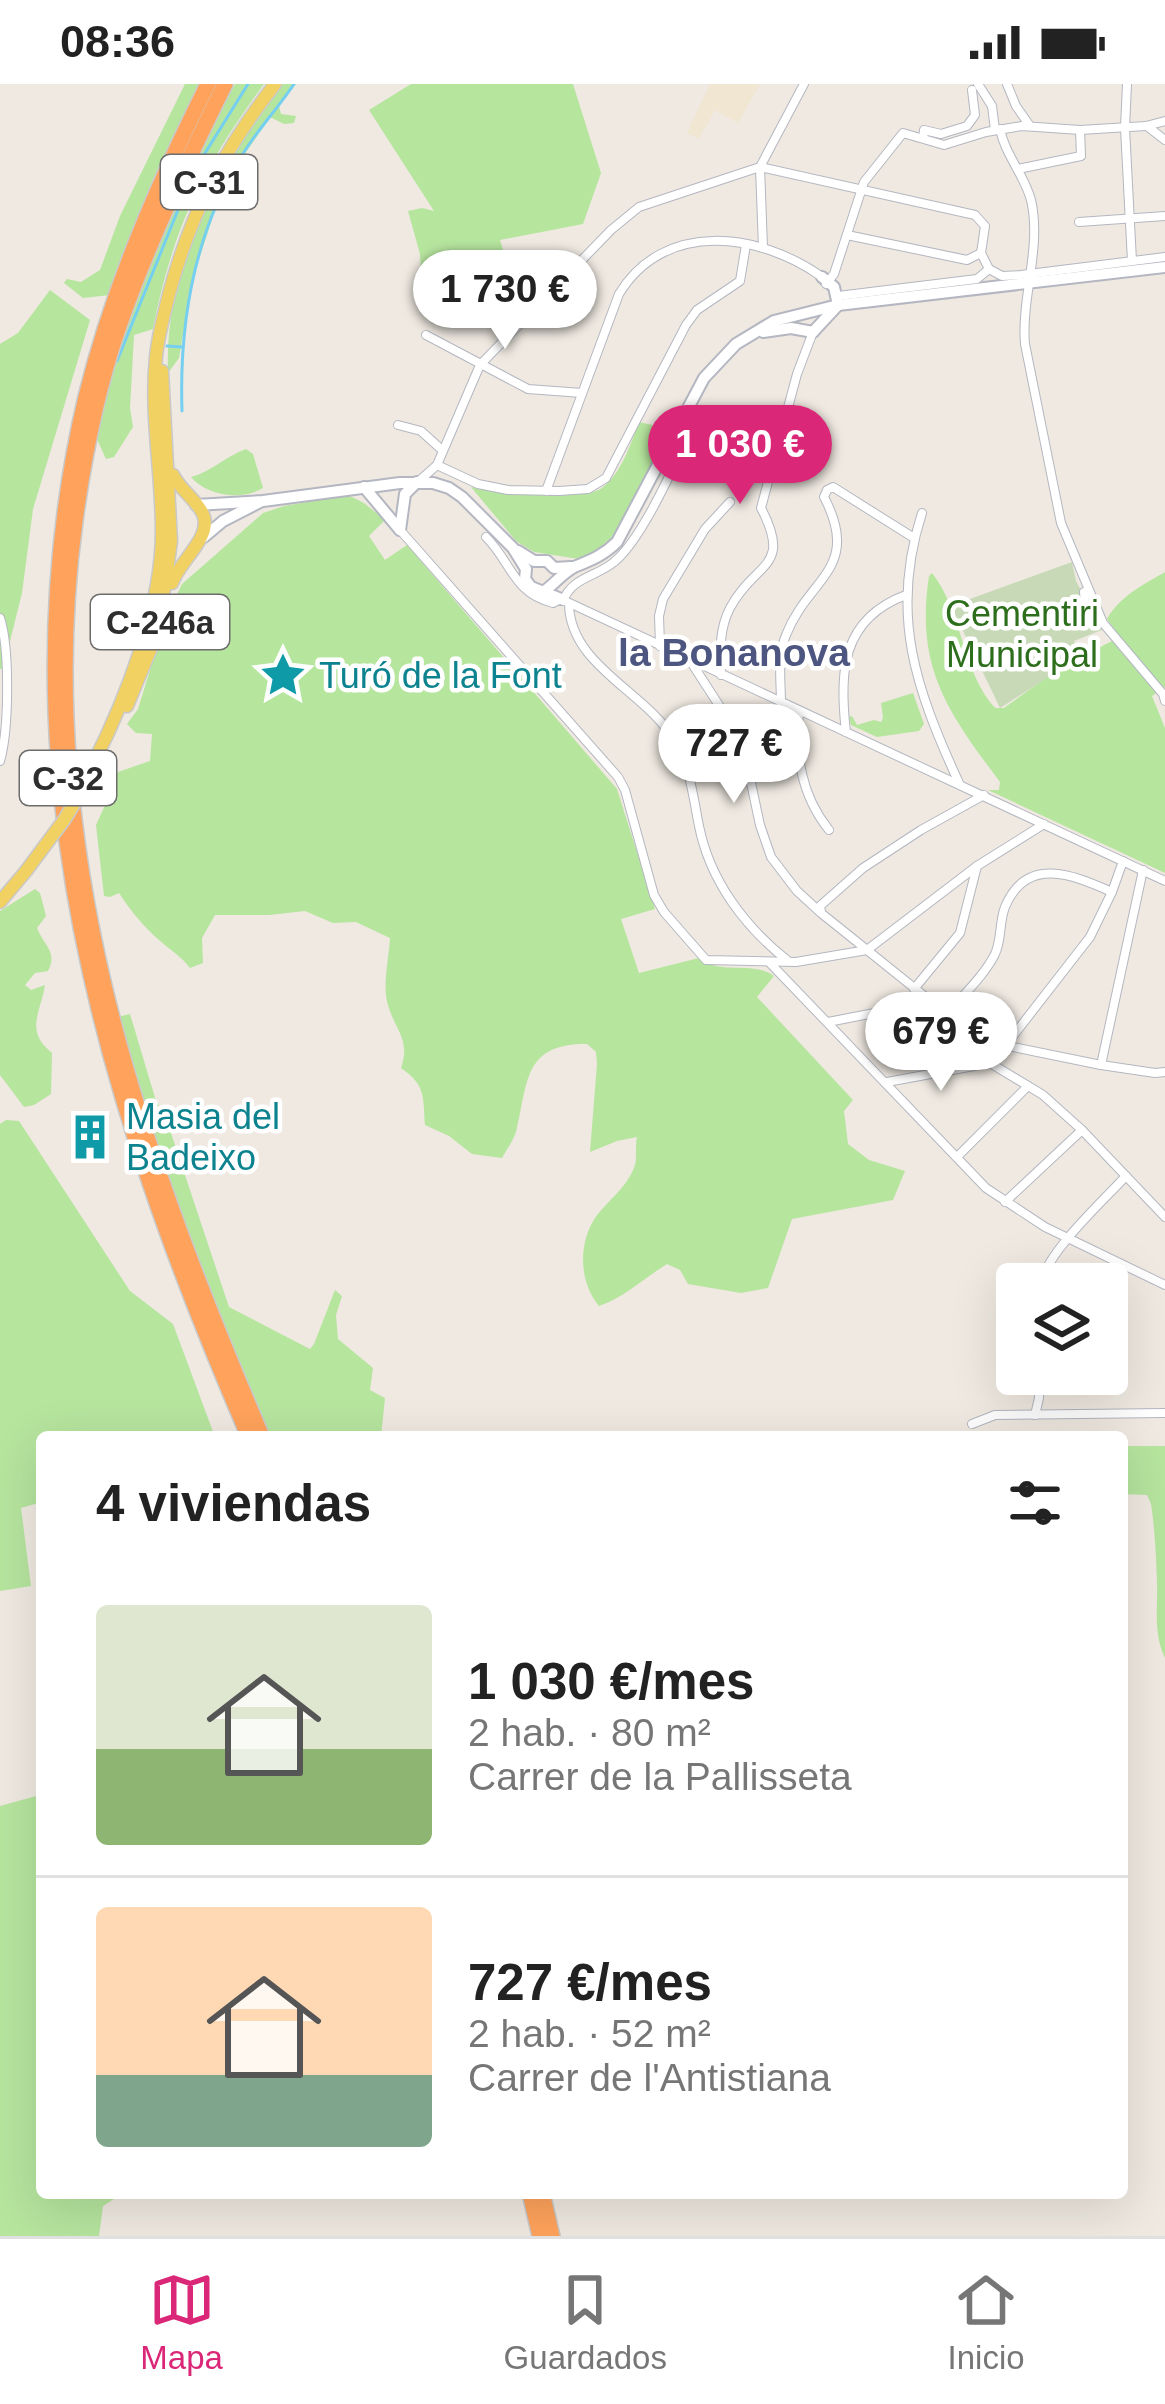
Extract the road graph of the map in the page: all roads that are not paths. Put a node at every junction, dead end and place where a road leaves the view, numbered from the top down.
1 (208, 84) edge
2 (228, 84) edge
3 (275, 84) edge
4 (803, 84) edge
5 (1127, 84) edge
6 (1008, 85) edge
7 (973, 86) edge
8 (1165, 121) edge
9 (1146, 126) junction
10 (1036, 127) junction
11 (1125, 128) junction
12 (998, 130) junction
13 (1080, 130) junction
14 (923, 138) junction
15 (1165, 140) edge
16 (760, 167) junction
17 (1018, 169) junction
18 (861, 188) junction
19 (1165, 216) edge
20 (1130, 218) junction
21 (1078, 221) dead end
22 (847, 235) junction
23 (746, 245) junction
24 (763, 248) junction
25 (981, 253) junction
26 (1165, 257) edge
27 (967, 260) junction
28 (1132, 261) junction
29 (1165, 267) edge
30 (984, 277) junction
31 (1029, 279) junction
32 (825, 281) junction
33 (838, 300) junction
34 (819, 308) junction
35 (813, 332) junction
36 (426, 335) dead end
37 (751, 335) junction
38 (480, 365) junction
39 (582, 394) junction
40 (694, 422) dead end
41 (398, 425) dead end
42 (744, 449) dead end
43 (442, 450) junction
44 (162, 453) junction
45 (773, 458) junction
46 (437, 465) junction
47 (417, 482) junction
48 (364, 487) junction
49 (546, 490) junction
50 (263, 501) junction
51 (730, 502) dead end
52 (196, 505) junction
53 (922, 512) dead end
54 (171, 522) junction
55 (400, 530) junction
56 (486, 537) dead end
57 (203, 538) junction
58 (914, 538) junction
59 (530, 565) junction
60 (551, 581) junction
61 (906, 595) junction
62 (153, 596) junction
63 (564, 601) junction
64 (586, 612) junction
65 (0, 618) edge
66 (571, 624) junction
67 (659, 646) junction
68 (690, 661) junction
69 (721, 675) junction
70 (3, 681) edge
71 (1164, 696) edge
72 (781, 703) junction
73 (124, 710) junction
74 (799, 711) junction
75 (846, 732) junction
76 (0, 761) edge
77 (94, 767) junction
78 (960, 784) junction
79 (984, 796) junction
80 (1045, 824) junction
81 (829, 830) dead end
82 (1124, 862) junction
83 (977, 866) junction
84 (1143, 871) junction
85 (1165, 881) edge
86 (1112, 892) junction
87 (0, 899) edge
88 (818, 908) junction
89 (867, 950) junction
90 (769, 962) junction
91 (789, 962) junction
92 (914, 989) junction
93 (931, 1002) junction
94 (947, 1014) junction
95 (826, 1022) junction
96 (980, 1040) junction
97 (1006, 1045) junction
98 (989, 1063) junction
99 (1101, 1065) junction
100 (1165, 1072) edge
101 (885, 1082) junction
102 (1028, 1086) junction
103 (1082, 1130) junction
104 (957, 1157) junction
105 (1126, 1176) junction
106 (1005, 1202) junction
107 (1165, 1217) edge
108 (1068, 1239) junction
109 (1050, 1263) edge
110 (1165, 1285) edge
111 (1039, 1395) edge
112 (1165, 1413) edge
113 (1035, 1415) junction
114 (972, 1424) dead end
115 (246, 1431) edge
116 (260, 1431) edge
117 (531, 2199) edge
118 (543, 2199) edge
119 (540, 2236) edge
120 (552, 2236) edge

1 - 115 highway, C-32
2 - 116 highway, C-32
3 - 44 main road, C-31
4 - 16 street
5 - 11 street
6 - 10 street
7 - 12 street
7 - 14 street
8 - 9 street
9 - 11 street
9 - 15 street
10 - 12 street
10 - 13 street
11 - 13 street
11 - 20 street
12 - 14 street
12 - 17 street
13 - 17 street
14 - 18 street
16 - 18 street
16 - 24 street
16 - 38 street
17 - 31 street
18 - 22 street
18 - 25 street
19 - 20 street
20 - 21 street
20 - 28 street
22 - 27 street
22 - 32 street
23 - 24 street
23 - 39 street
23 - 49 street
24 - 32 street
25 - 27 street
25 - 30 street
26 - 28 street
27 - 30 street
28 - 31 street
29 - 31 street
30 - 31 street
30 - 31 street
30 - 33 street
31 - 71 street
32 - 33 street
32 - 34 street
33 - 34 street
33 - 35 street
34 - 35 street
34 - 37 street
35 - 37 street
35 - 45 street
36 - 38 street
37 - 60 street
38 - 39 street
38 - 43 street
39 - 49 street
40 - 63 street
41 - 43 street
42 - 45 street
43 - 46 street
44 - 52 main road
44 - 54 main road
44 - 62 main road, C-31
45 - 69 street
46 - 47 street
46 - 49 street
47 - 48 street, C-246a
47 - 55 street
47 - 59 street, C-246a
48 - 50 street, C-246a
48 - 55 street
50 - 52 street, C-246a
50 - 57 street, C-246a
51 - 67 street
52 - 54 main road
52 - 57 main road
53 - 58 street
54 - 57 main road
54 - 62 main road
54 - 73 main road, C-31
55 - 90 street
56 - 63 street
57 - 73 main road, C-246a
58 - 61 street
58 - 72 street
59 - 60 street
59 - 60 street
60 - 63 street
61 - 75 street
61 - 78 street
62 - 77 main road, C-31
63 - 64 street
63 - 66 street
64 - 66 street
64 - 67 street
65 - 70 street
66 - 91 street
67 - 68 street
68 - 69 street
68 - 88 street
69 - 72 street
70 - 76 street
72 - 74 street
73 - 77 main road, C-31
74 - 75 street
74 - 81 street
75 - 78 street
77 - 87 main road, C-31, bridge
78 - 79 street
79 - 80 street
79 - 88 street
80 - 82 street
80 - 83 street
82 - 84 street
82 - 86 street
83 - 89 street
83 - 92 street
84 - 85 street
84 - 99 street
86 - 94 street
86 - 97 street
88 - 89 street
89 - 91 street
89 - 92 street
90 - 91 street
90 - 95 street
92 - 93 street
93 - 94 street
93 - 95 street
94 - 96 street
95 - 101 street
96 - 97 street
96 - 98 street
97 - 99 street
98 - 101 street
98 - 102 street
99 - 100 street
101 - 104 street
102 - 103 street
102 - 104 street
103 - 105 street
103 - 106 street
104 - 106 street
105 - 107 street
105 - 108 street
106 - 108 street
108 - 109 street
108 - 110 street
111 - 113 street
112 - 113 street
113 - 114 street
117 - 119 highway
118 - 120 highway

